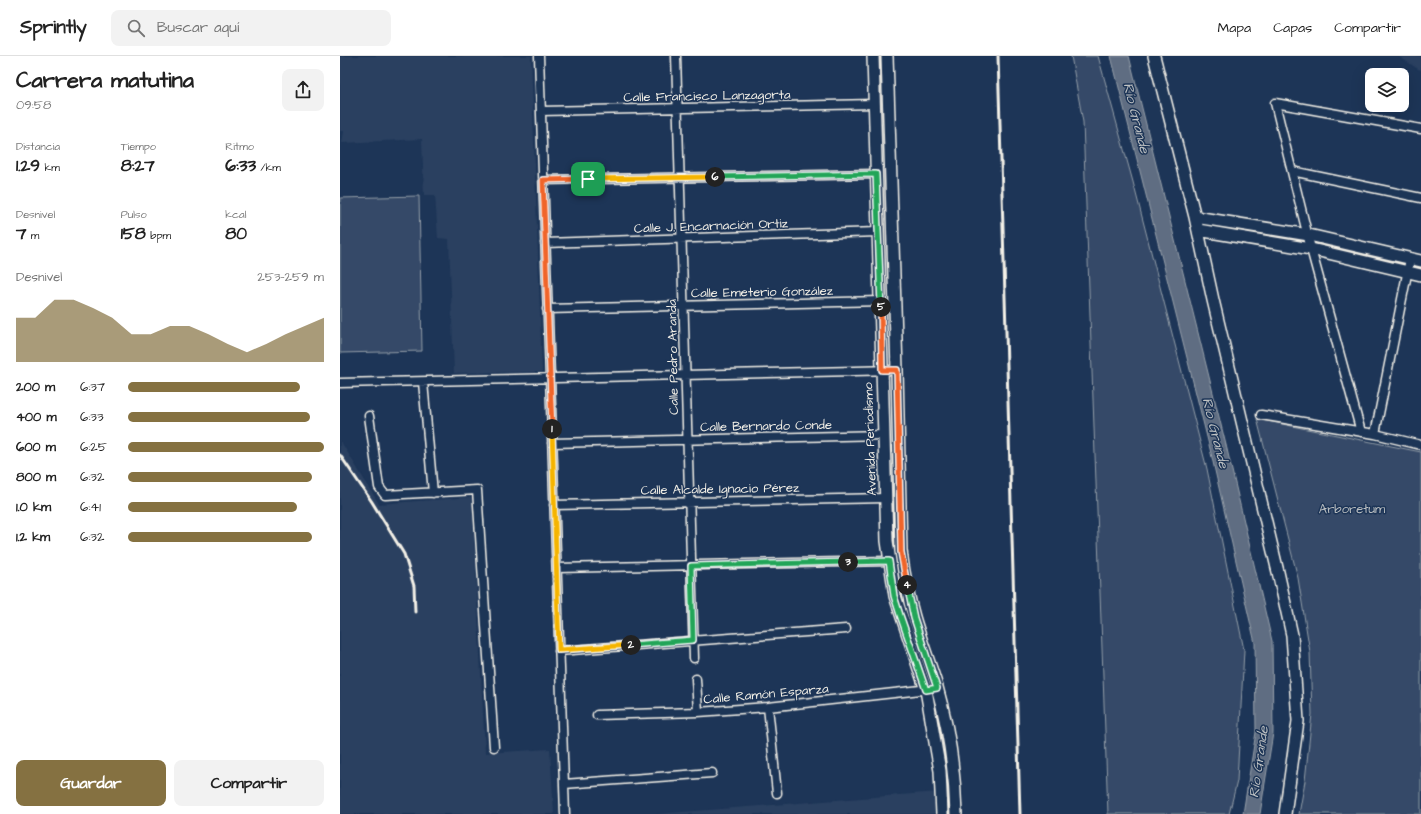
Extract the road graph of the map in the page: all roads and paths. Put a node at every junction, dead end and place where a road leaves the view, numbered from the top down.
1 (539, 56) edge
2 (676, 56) edge
3 (873, 56) edge
4 (887, 56) edge
5 (1154, 56) edge
6 (875, 104) junction
7 (678, 108) junction
8 (540, 111) junction
9 (1421, 129) edge
10 (1292, 171) junction
11 (876, 174) junction
12 (679, 178) junction
13 (543, 180) junction
14 (1421, 198) edge
15 (1195, 217) junction
16 (1209, 218) junction
17 (1198, 230) junction
18 (878, 232) junction
19 (1211, 232) junction
20 (1309, 235) junction
21 (682, 239) junction
22 (545, 243) junction
23 (1312, 249) junction
24 (1416, 260) edge
25 (1409, 273) junction
26 (1421, 275) edge
27 (880, 301) junction
28 (684, 306) junction
29 (547, 309) junction
30 (882, 370) junction
31 (897, 370) junction
32 (685, 375) junction
33 (550, 379) junction
34 (423, 382) junction
35 (340, 383) edge
36 (1261, 415) dead end
37 (369, 416) dead end
38 (1361, 432) junction
39 (1375, 434) junction
40 (884, 435) junction
41 (687, 440) junction
42 (552, 443) junction
43 (1421, 445) edge
44 (433, 493) junction
45 (886, 498) junction
46 (689, 502) junction
47 (554, 505) junction
48 (889, 561) junction
49 (691, 566) junction
50 (557, 568) junction
51 (846, 628) dead end
52 (693, 640) junction
53 (559, 650) junction
54 (694, 658) dead end
55 (696, 679) dead end
56 (931, 689) junction
57 (768, 707) junction
58 (698, 712) junction
59 (597, 715) dead end
60 (494, 747) dead end
61 (712, 774) dead end
62 (564, 784) junction
63 (777, 794) dead end
64 (565, 814) edge
65 (942, 814) edge
66 (956, 814) edge
67 (1285, 814) edge

1 - 8 street
2 - 7 street, Calle Pedro Aranda
3 - 6 street, Avenida Periodismo
4 - 31 street, Avenida Periodismo
5 - 15 street
6 - 7 street, Calle Francisco Lanzagorta
6 - 11 street, Avenida Periodismo
7 - 8 street, Calle Francisco Lanzagorta
7 - 12 street, Calle Pedro Aranda
8 - 13 street
9 - 10 street
10 - 14 street
10 - 20 street
11 - 12 street
11 - 18 street, Avenida Periodismo
12 - 13 street
12 - 21 street, Calle Pedro Aranda
13 - 22 street
15 - 16 street
15 - 17 street
16 - 19 street
16 - 20 street
17 - 19 street
17 - 67 street
18 - 21 street, Calle J. Encarnación Ortiz
18 - 27 street, Avenida Periodismo
19 - 23 street
20 - 23 street
20 - 24 street
21 - 22 street, Calle J. Encarnación Ortiz
21 - 28 street, Calle Pedro Aranda
22 - 29 street
23 - 25 street
23 - 38 street
24 - 25 street
25 - 26 street
25 - 39 street
27 - 28 street, Calle Emeterio González
27 - 30 street, Avenida Periodismo
28 - 29 street, Calle Emeterio González
28 - 32 street, Calle Pedro Aranda
29 - 33 street
30 - 31 street
30 - 32 street
30 - 40 street, Avenida Periodismo
31 - 56 street, Avenida Periodismo
32 - 33 street
32 - 41 street, Calle Pedro Aranda
33 - 34 street
33 - 42 street
34 - 35 street
34 - 44 street
36 - 38 street
37 - 44 street
38 - 39 street
39 - 43 street
40 - 41 street, Calle Bernardo Conde
40 - 45 street, Avenida Periodismo
41 - 42 street, Calle Bernardo Conde
41 - 46 street, Calle Pedro Aranda
42 - 47 street
44 - 60 street
45 - 46 street, Calle Alcalde Ignacio Pérez
45 - 48 street, Avenida Periodismo
46 - 47 street, Calle Alcalde Ignacio Pérez
46 - 49 street, Calle Pedro Aranda
47 - 50 street
48 - 49 street
48 - 56 street, Avenida Periodismo
49 - 50 street
49 - 52 street, Calle Pedro Aranda
50 - 53 street
51 - 52 street
52 - 53 street
52 - 54 street, Calle Pedro Aranda
53 - 62 street
55 - 58 street
56 - 57 street, Calle Ramón Esparza
56 - 65 street, Avenida Periodismo
56 - 66 street, Avenida Periodismo
57 - 58 street, Calle Ramón Esparza
57 - 63 street
58 - 59 street, Calle Ramón Esparza
61 - 62 street
62 - 64 street

